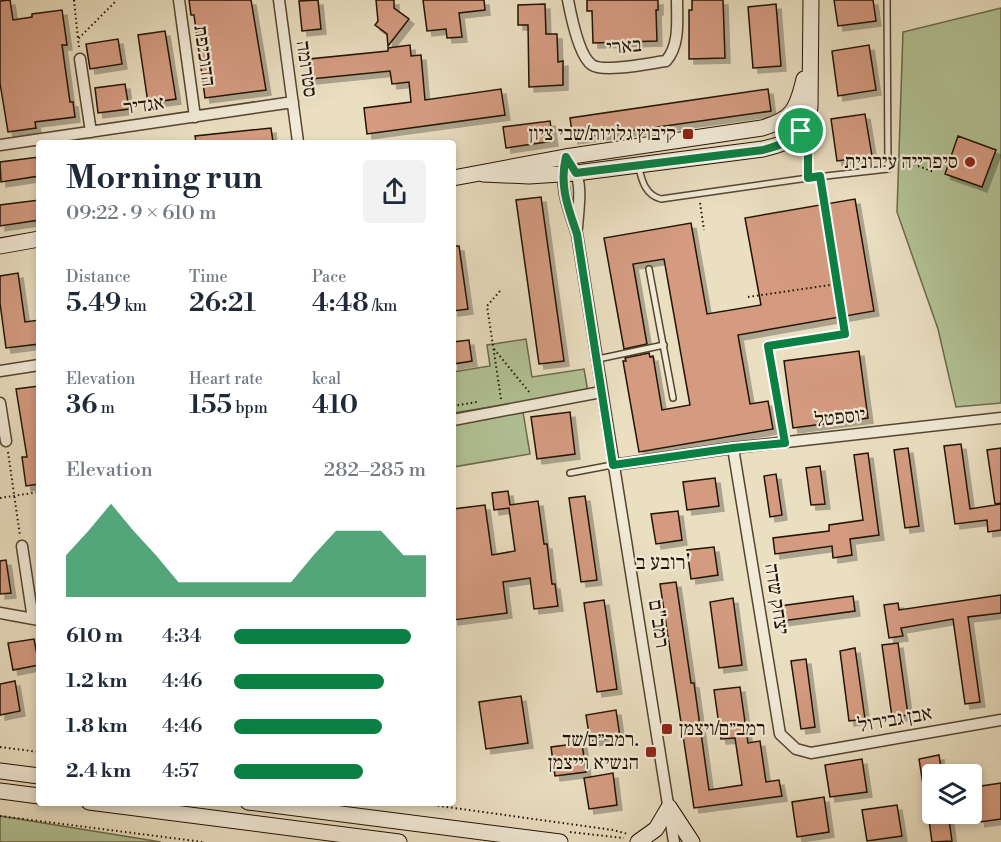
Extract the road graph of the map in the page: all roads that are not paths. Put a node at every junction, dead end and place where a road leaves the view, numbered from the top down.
1 (179, 0) edge
2 (279, 0) edge
3 (568, 0) edge
4 (677, 0) edge
5 (811, 0) edge
6 (887, 0) edge
7 (809, 55) junction
8 (80, 59) road end
9 (293, 102) junction
10 (195, 117) junction
11 (808, 120) junction
12 (91, 132) junction
13 (298, 140) edge
14 (0, 145) edge
15 (566, 157) junction
16 (642, 163) junction
17 (483, 174) junction
18 (569, 174) junction
19 (456, 178) edge
20 (808, 178) junction
21 (36, 240) edge
22 (0, 246) edge
23 (649, 269) dead end
24 (845, 334) road end
25 (664, 345) junction
26 (596, 360) junction
27 (36, 365) edge
28 (0, 371) edge
29 (601, 392) junction
30 (674, 398) dead end
31 (0, 403) edge
32 (1001, 418) edge
33 (456, 419) edge
34 (6, 441) road end
35 (785, 443) junction
36 (733, 448) junction
37 (613, 465) junction
38 (570, 472) dead end
39 (22, 546) road end
40 (0, 613) edge
41 (36, 619) edge
42 (1001, 720) edge
43 (795, 749) joint
44 (0, 771) edge
45 (36, 776) edge
46 (0, 791) edge
47 (36, 796) edge
48 (121, 806) edge
49 (279, 806) edge
50 (669, 807) junction
51 (641, 840) edge
52 (399, 842) edge
53 (560, 842) edge
54 (674, 842) edge
55 (692, 842) edge

1 - 10 street, הדוכיפת
2 - 9 street, סטרומה
3 - 4 street, בארי
5 - 7 street
6 - 20 lane
7 - 11 street
7 - 15 street
8 - 12 street
9 - 10 street, אגדיר
9 - 13 street, סטרומה
10 - 12 street, אגדיר
11 - 16 street
11 - 20 lane
12 - 14 street, אגדיר
15 - 17 street
15 - 18 street, רמב"ם
16 - 18 street
16 - 20 lane
17 - 18 street
17 - 19 street
18 - 26 street, רמב"ם
21 - 22 street
23 - 25 lane
24 - 35 lane
25 - 26 lane
25 - 30 lane
26 - 29 street, רמב"ם
27 - 28 street
29 - 33 street
29 - 37 street, רמב"ם
31 - 34 street
32 - 35 street, יוספטל
35 - 36 street, יוספטל
36 - 37 street, יוספטל
36 - 43 street, יצחק שדה
37 - 38 lane
37 - 50 street, רמב"ם
39 - 41 street
40 - 41 street
42 - 43 street, אבן גבירול
44 - 45 street
46 - 47 street
48 - 52 street
49 - 53 street
50 - 51 street
50 - 54 street, רמב"ם
50 - 55 street

